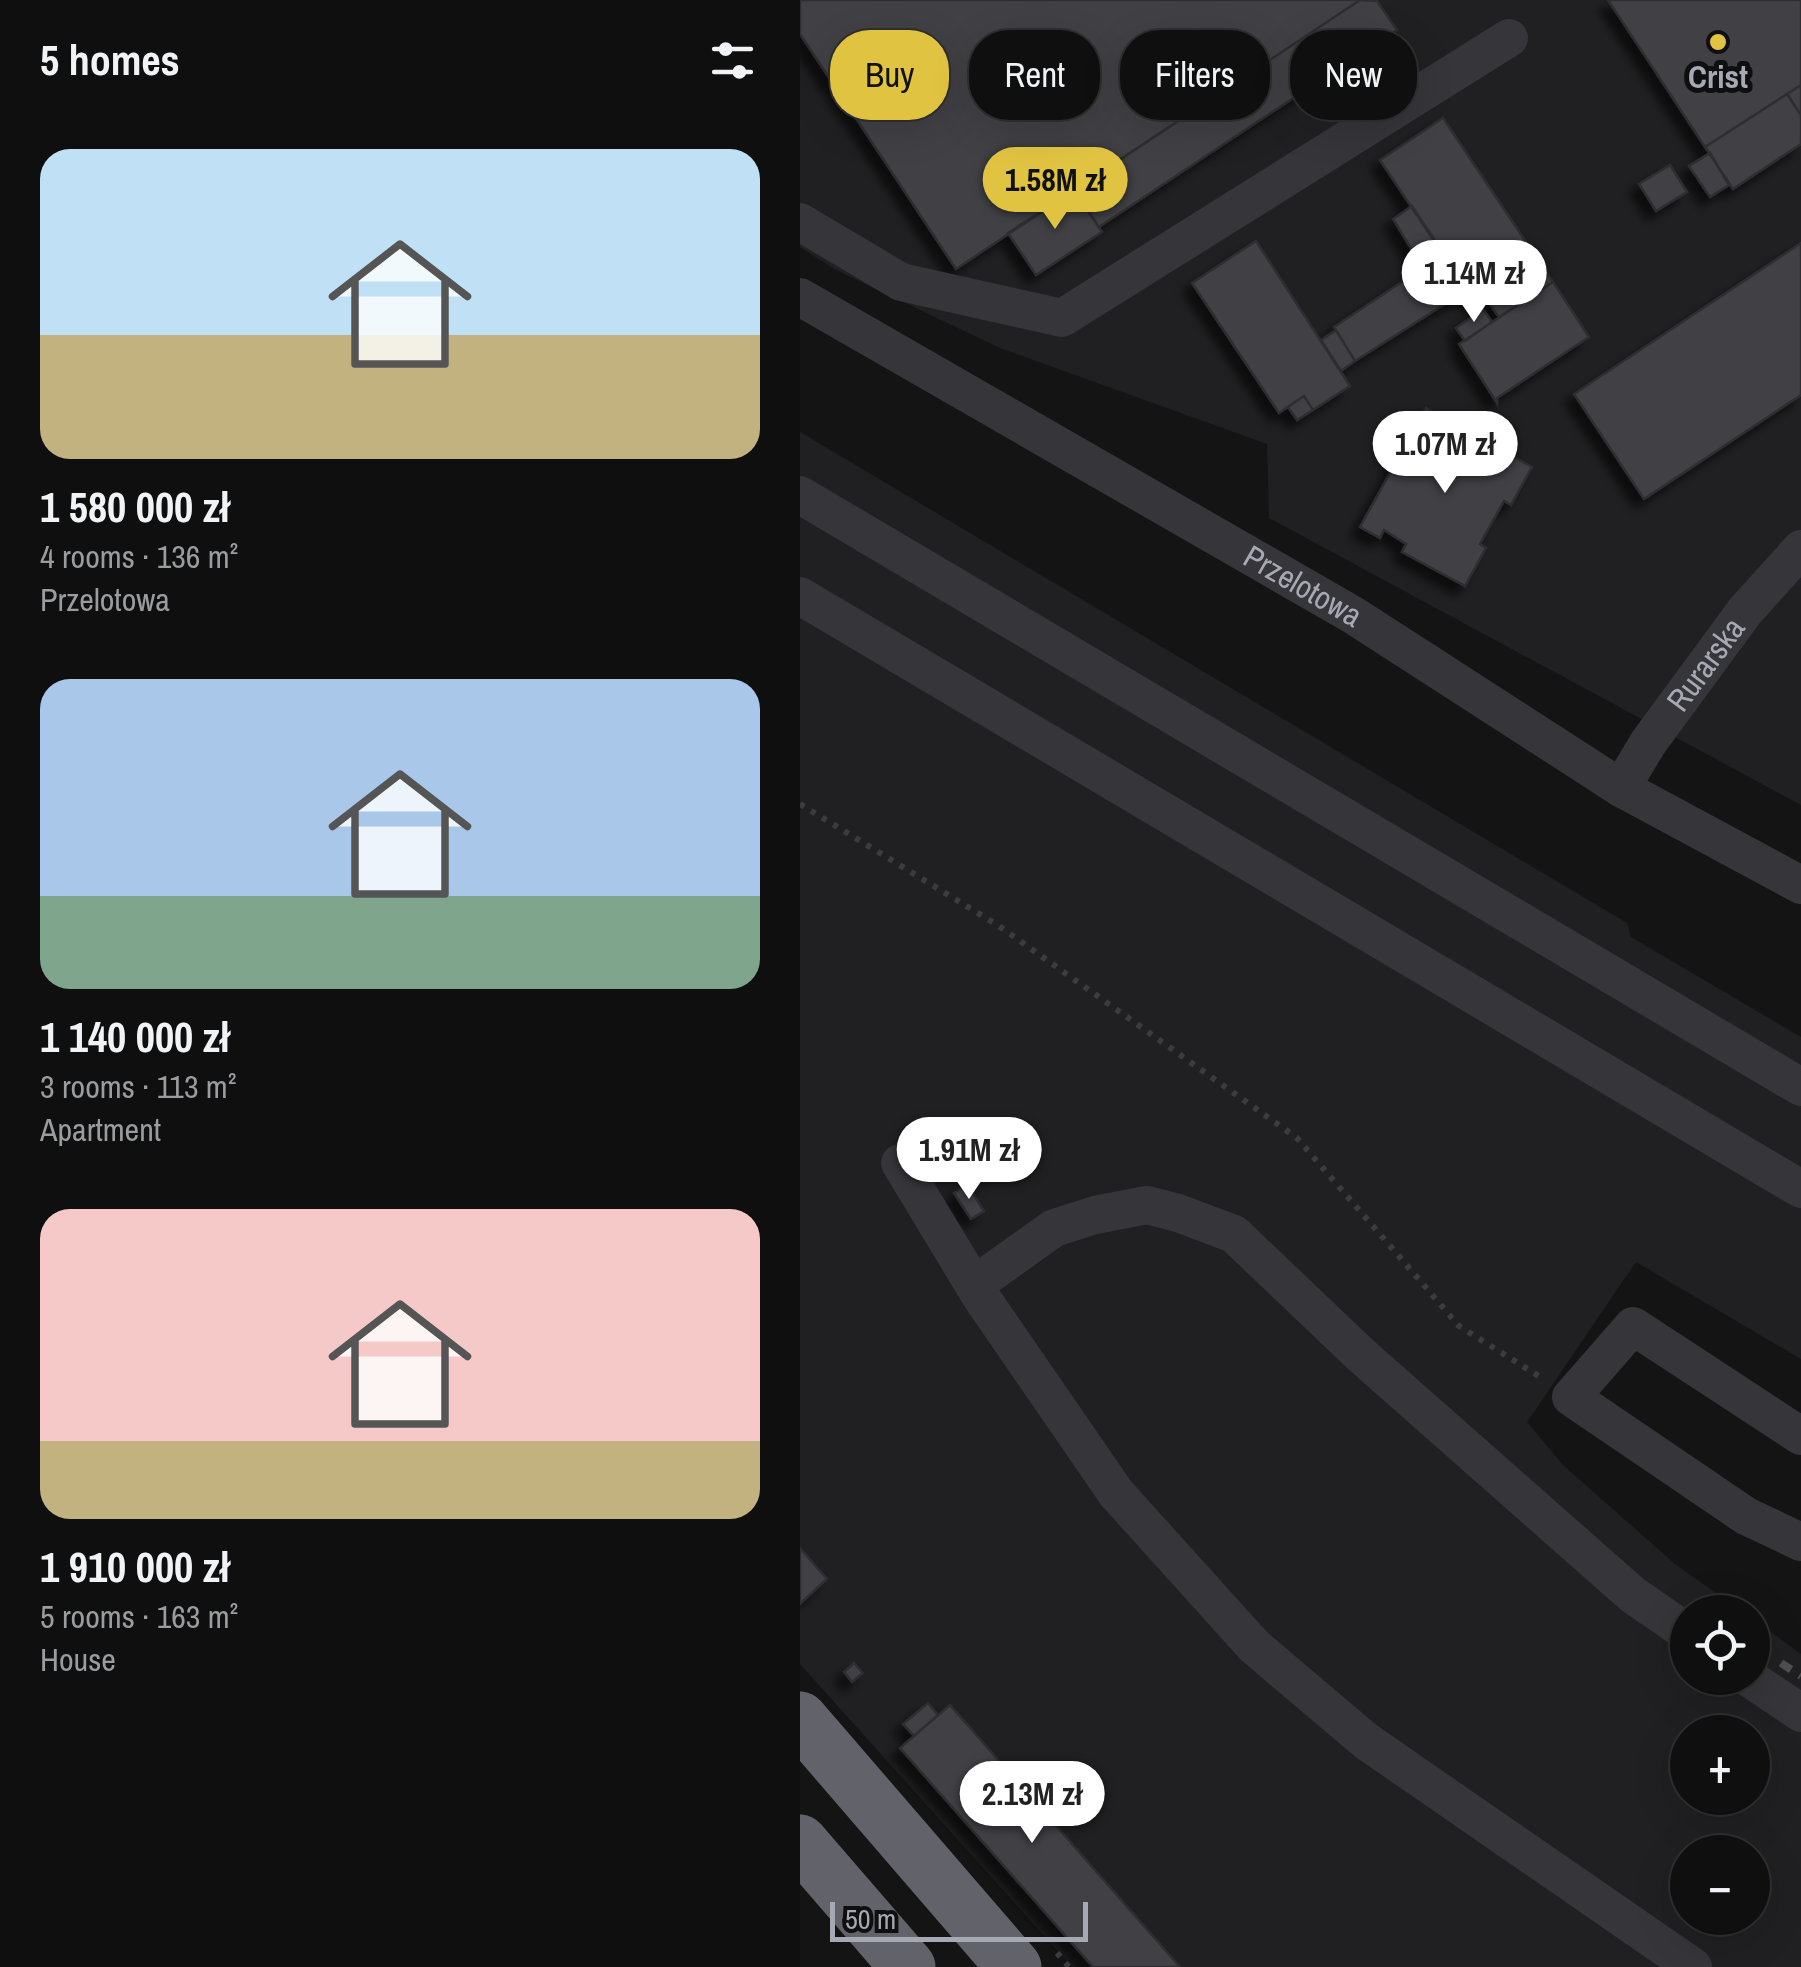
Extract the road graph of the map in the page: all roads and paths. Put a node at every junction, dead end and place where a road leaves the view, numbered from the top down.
1 (1509, 38) dead end
2 (800, 222) edge
3 (800, 297) edge
4 (800, 495) edge
5 (1801, 550) edge
6 (800, 596) edge
7 (1622, 788) junction
8 (800, 804) edge
9 (1801, 886) edge
10 (1801, 1087) edge
11 (900, 1163) dead end
12 (1801, 1189) edge
13 (974, 1285) junction
14 (1572, 1397) junction
15 (1801, 1436) edge
16 (1801, 1542) edge
17 (1670, 1621) edge
18 (1770, 1692) edge
19 (1801, 1713) edge
20 (800, 1719) edge
21 (800, 1842) edge
22 (908, 1967) edge
23 (1014, 1967) edge
24 (1693, 1967) edge

1 - 2 street
3 - 7 street, Przelotowa
4 - 10 street
5 - 7 street, Rurarska
6 - 12 street
7 - 9 street, Przelotowa
8 - 14 path
11 - 13 street
13 - 17 street
13 - 24 street
14 - 15 street
14 - 16 street
18 - 19 street
20 - 23 highway
21 - 22 highway

